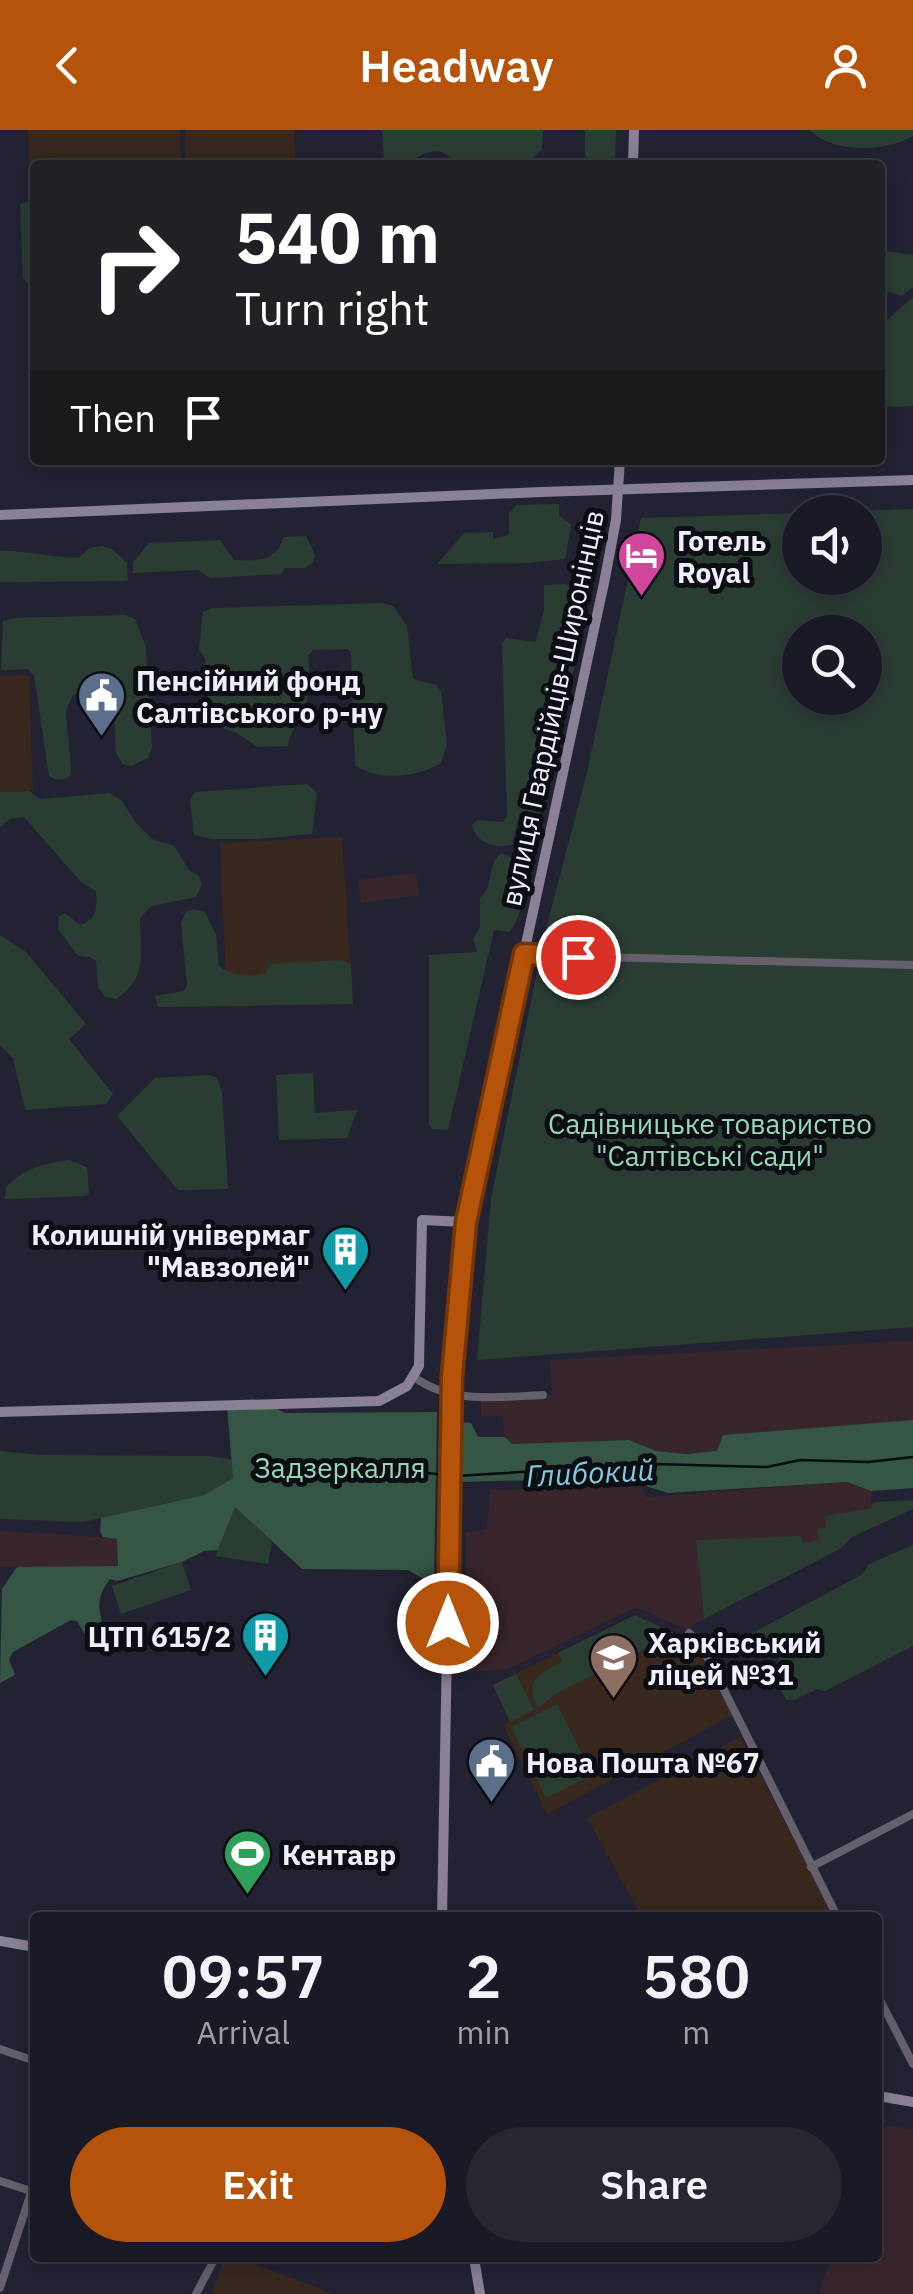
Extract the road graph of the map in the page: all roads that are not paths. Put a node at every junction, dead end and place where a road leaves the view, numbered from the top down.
1 (634, 130) edge
2 (633, 160) edge
3 (620, 465) edge
4 (913, 480) edge
5 (618, 489) junction
6 (0, 515) edge
7 (524, 954) junction
8 (913, 965) edge
9 (466, 1222) junction
10 (414, 1377) junction
11 (543, 1395) dead end
12 (0, 1412) edge
13 (689, 1633) dead end
14 (913, 1814) edge
15 (811, 1867) junction
16 (442, 1912) edge
17 (835, 1912) edge
18 (0, 1941) edge
19 (30, 1946) edge
20 (882, 2004) edge
21 (0, 2049) edge
22 (30, 2058) edge
23 (913, 2064) edge
24 (882, 2097) edge
25 (913, 2102) edge
26 (0, 2181) edge
27 (30, 2191) edge
28 (30, 2201) edge
29 (213, 2262) edge
30 (475, 2262) edge
31 (0, 2288) edge
32 (196, 2294) edge
33 (480, 2294) edge

1 - 2 street
3 - 5 street, вулиця Гвардійців-Широнінців
4 - 5 street
5 - 6 street
5 - 7 street, вулиця Гвардійців-Широнінців
7 - 8 street
7 - 9 street, вулиця Гвардійців-Широнінців
9 - 10 street
9 - 16 street, вулиця Гвардійців-Широнінців
10 - 11 street
10 - 12 street
13 - 15 street
14 - 15 street
15 - 17 street
18 - 19 street
20 - 23 street
21 - 22 street
24 - 25 street
26 - 27 street
28 - 31 street
29 - 32 street
30 - 33 street

